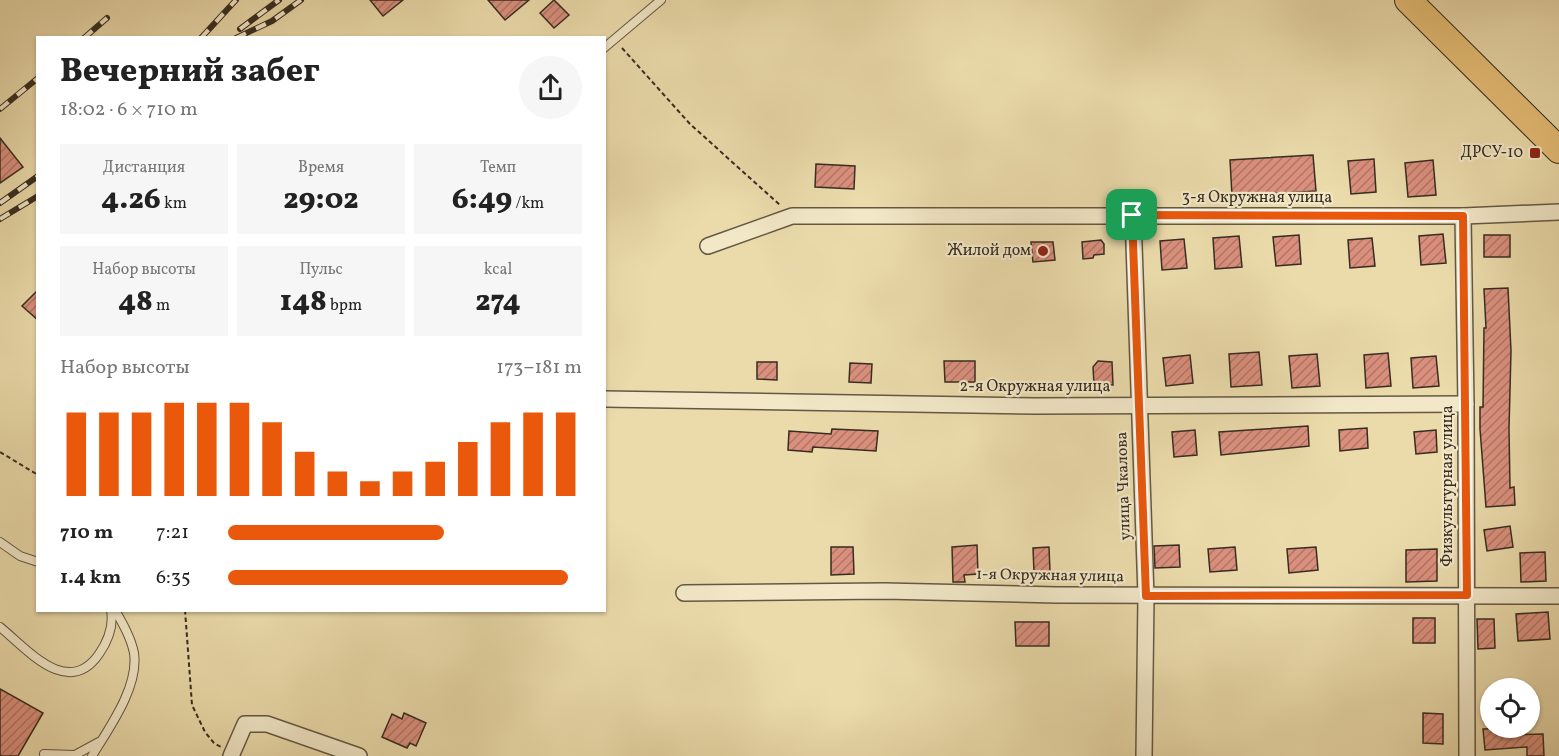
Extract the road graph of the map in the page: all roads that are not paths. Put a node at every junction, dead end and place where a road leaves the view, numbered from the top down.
1 (661, 0) edge
2 (1408, 0) edge
3 (606, 46) edge
4 (1559, 150) edge
5 (1559, 212) edge
6 (1132, 215) junction
7 (1463, 216) junction
8 (708, 246) dead end
9 (606, 399) edge
10 (1466, 404) junction
11 (1140, 405) junction
12 (0, 542) edge
13 (36, 561) edge
14 (684, 593) dead end
15 (1467, 595) junction
16 (1146, 596) junction
17 (1559, 596) edge
18 (113, 612) edge
19 (114, 612) edge
20 (0, 627) edge
21 (102, 740) junction
22 (44, 754) dead end
23 (232, 754) edge
24 (92, 756) edge
25 (359, 756) edge
26 (1144, 756) edge
27 (1467, 756) edge

1 - 3 lane
2 - 4 highway
5 - 7 street, 3-я Окружная улица
6 - 7 street, 3-я Окружная улица
6 - 8 street, 3-я Окружная улица
6 - 11 street, улица Чкалова
7 - 10 street, Физкультурная улица
9 - 11 street, 2-я Окружная улица
10 - 11 street, 2-я Окружная улица
10 - 15 street, Физкультурная улица
11 - 16 street, улица Чкалова
12 - 13 lane
14 - 16 street, 1-я Окружная улица
15 - 16 street, 1-я Окружная улица
15 - 17 street, 1-я Окружная улица
15 - 27 street, Физкультурная улица
16 - 26 street, улица Чкалова
18 - 20 lane
19 - 21 lane
21 - 22 lane
21 - 24 lane
23 - 25 street

